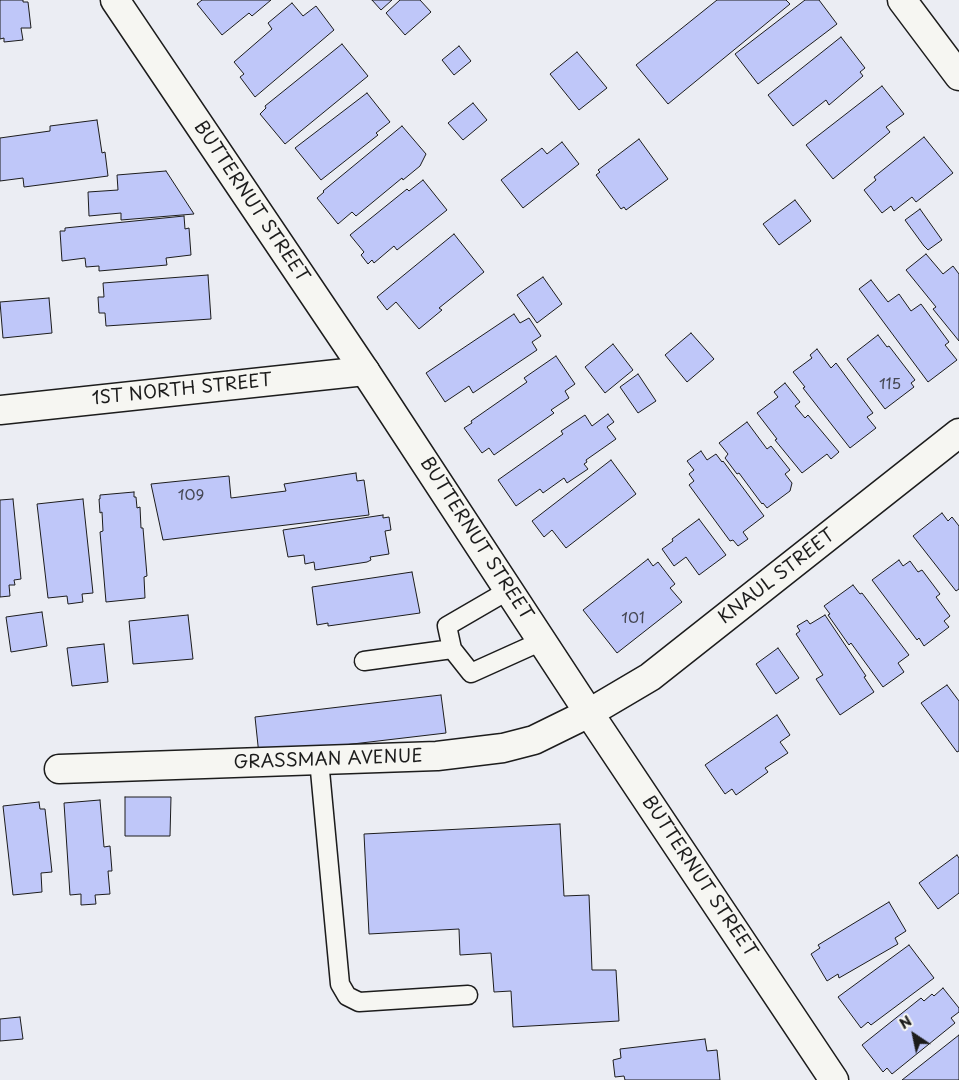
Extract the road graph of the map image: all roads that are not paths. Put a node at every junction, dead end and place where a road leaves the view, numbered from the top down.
1 (115, 0) edge
2 (902, 0) edge
3 (959, 76) edge
4 (365, 371) junction
5 (0, 410) edge
6 (959, 433) edge
7 (509, 590) junction
8 (542, 641) junction
9 (452, 649) junction
10 (364, 661) dead end
11 (589, 713) junction
12 (320, 760) junction
13 (59, 769) dead end
14 (468, 995) dead end
15 (834, 1080) edge

1 - 4 street, BUTTERNUT STREET
2 - 3 street
4 - 5 street, 1ST NORTH STREET
4 - 7 street, BUTTERNUT STREET
6 - 11 street, KNAUL STREET
7 - 8 street, BUTTERNUT STREET
7 - 9 lane
8 - 9 lane
8 - 11 street, BUTTERNUT STREET
9 - 10 lane
11 - 12 street, GRASSMAN AVENUE
11 - 15 street, BUTTERNUT STREET
12 - 13 street, GRASSMAN AVENUE
12 - 14 lane

